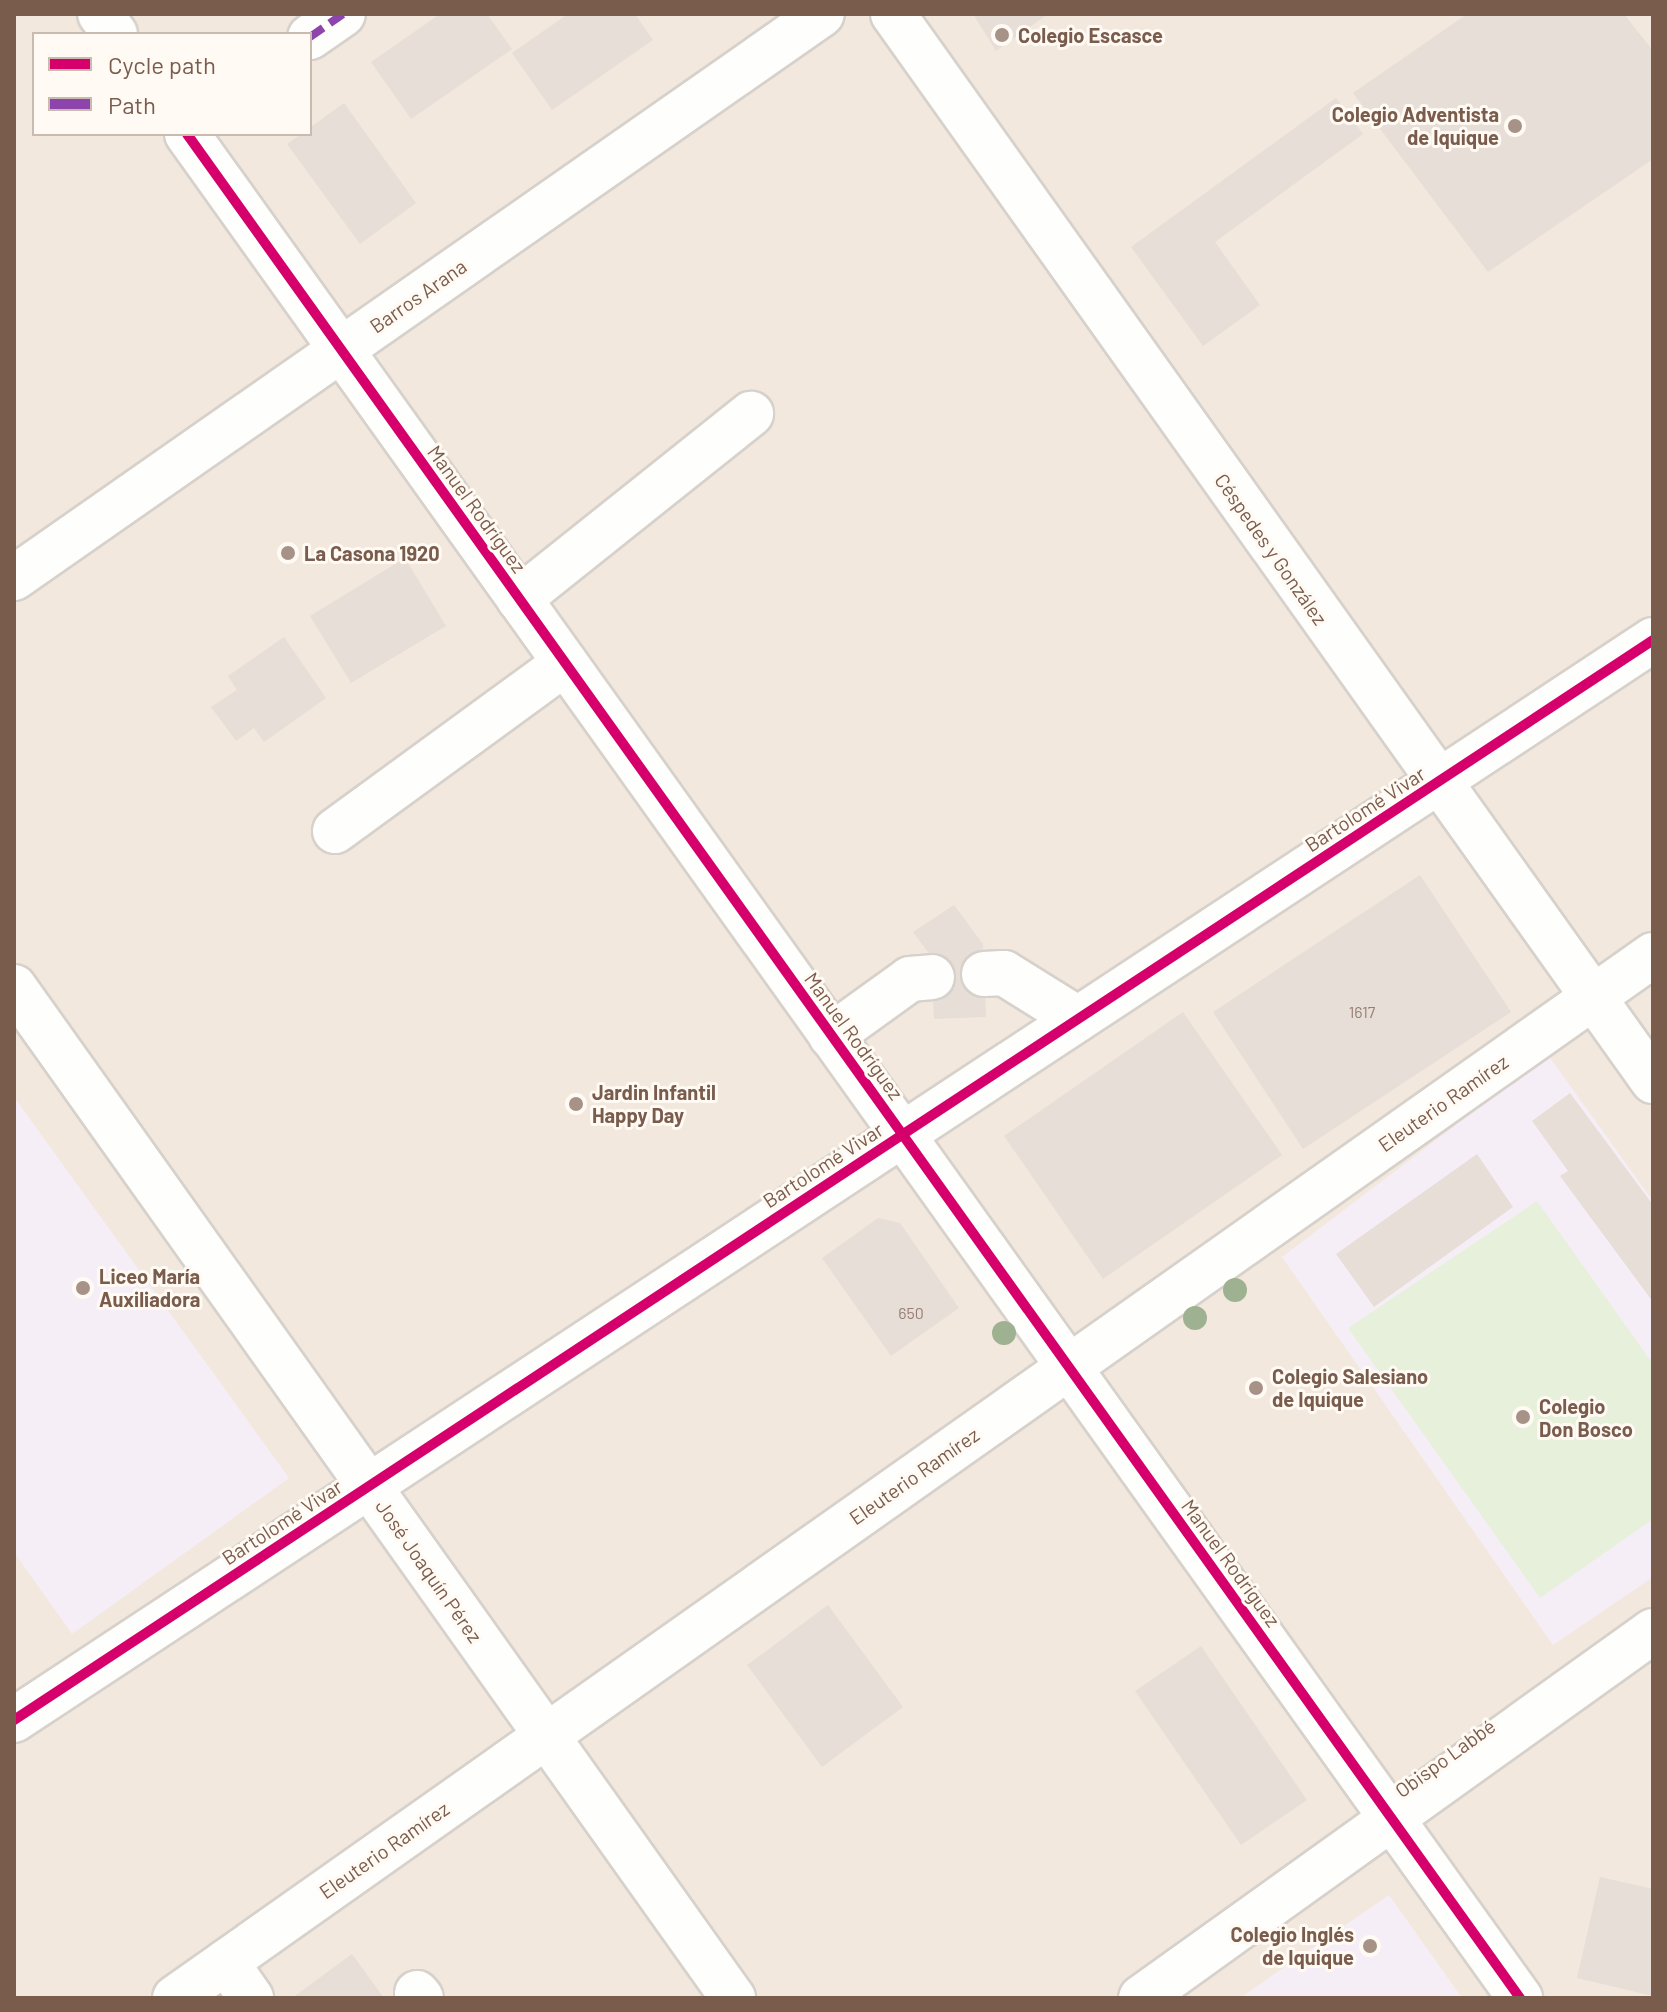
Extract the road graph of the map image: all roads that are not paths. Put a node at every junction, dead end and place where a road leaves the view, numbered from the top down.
1 (100, 14) edge
2 (343, 14) edge
3 (822, 14) edge
4 (893, 14) edge
5 (114, 32) edge
6 (312, 36) edge
7 (188, 136) edge
8 (341, 350) junction
9 (751, 414) dead end
10 (14, 578) edge
11 (519, 599) junction
12 (1653, 640) edge
13 (565, 663) junction
14 (1438, 782) junction
15 (335, 831) dead end
16 (1653, 955) edge
17 (984, 974) dead end
18 (932, 977) dead end
19 (14, 987) edge
20 (1591, 999) junction
21 (1078, 1019) junction
22 (831, 1036) junction
23 (1653, 1081) edge
24 (902, 1134) junction
25 (1069, 1367) junction
26 (369, 1486) junction
27 (1653, 1631) edge
28 (14, 1720) edge
29 (546, 1736) junction
30 (1392, 1818) junction
31 (226, 1962) junction
32 (175, 1998) edge
33 (251, 1998) edge
34 (733, 1998) edge
35 (1141, 1998) edge
36 (1520, 1998) edge

1 - 5 street
2 - 6 street
3 - 8 street, Barros Arana
4 - 14 street, Céspedes y González
7 - 8 street, Manuel Rodríguez
8 - 10 street, Barros Arana
8 - 11 street, Manuel Rodríguez
9 - 11 street
11 - 13 street, Manuel Rodríguez
12 - 14 street, Bartolomé Vivar
13 - 15 street
13 - 22 street, Manuel Rodríguez
14 - 20 street, Céspedes y González
14 - 21 street, Bartolomé Vivar
16 - 20 street, Eleuterio Ramírez
17 - 21 street
18 - 22 street
19 - 26 street, José Joaquín Pérez
20 - 23 street, Céspedes y González
20 - 25 street, Eleuterio Ramírez
21 - 24 street, Bartolomé Vivar
22 - 24 street, Manuel Rodríguez
24 - 25 street, Manuel Rodríguez
24 - 26 street, Bartolomé Vivar
25 - 29 street, Eleuterio Ramírez
25 - 30 street, Manuel Rodríguez
26 - 28 street, Bartolomé Vivar
26 - 29 street, José Joaquín Pérez
27 - 30 street, Obispo Labbé
29 - 31 street, Eleuterio Ramírez
29 - 34 street, José Joaquín Pérez
30 - 35 street, Obispo Labbé
30 - 36 street, Manuel Rodríguez
31 - 32 street, Eleuterio Ramírez
31 - 33 street

